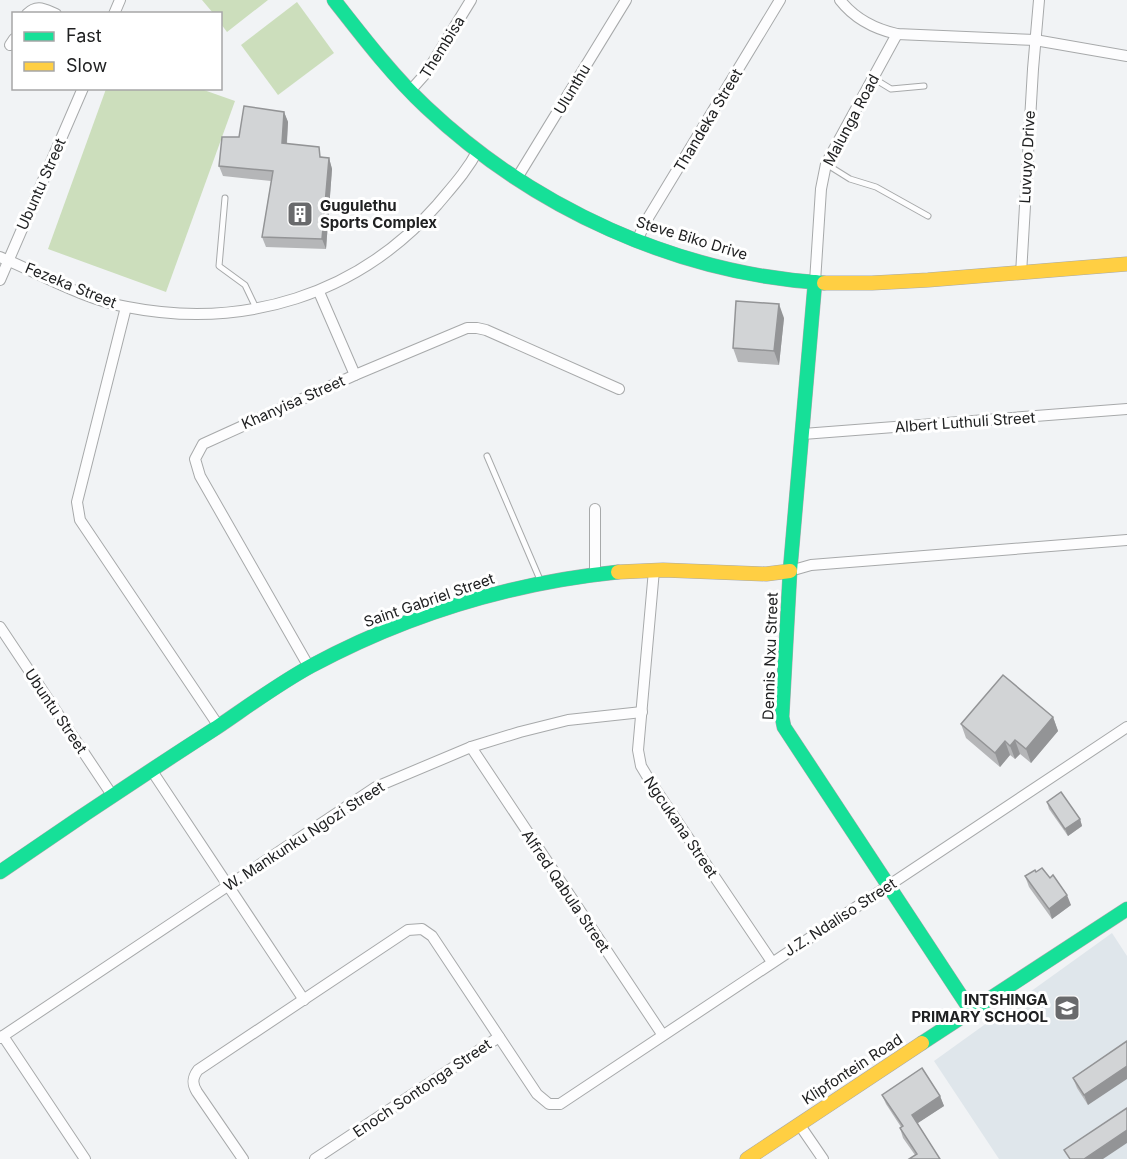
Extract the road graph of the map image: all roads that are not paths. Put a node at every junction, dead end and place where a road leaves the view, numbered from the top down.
1 (471, 0) edge
2 (626, 0) edge
3 (780, 0) edge
4 (840, 0) edge
5 (1039, 0) edge
6 (338, 2) edge
7 (29, 12) edge
8 (51, 12) edge
9 (897, 34) junction
10 (1035, 40) junction
11 (1127, 56) edge
12 (873, 78) junction
13 (924, 86) dead end
14 (82, 90) edge
15 (410, 91) junction
16 (478, 150) junction
17 (826, 164) junction
18 (517, 178) junction
19 (225, 198) dead end
20 (928, 216) dead end
21 (637, 240) junction
22 (4, 259) edge
23 (1127, 264) edge
24 (1021, 274) junction
25 (0, 280) edge
26 (815, 282) junction
27 (319, 292) junction
28 (126, 307) junction
29 (256, 308) junction
30 (355, 375) junction
31 (620, 389) dead end
32 (1127, 409) edge
33 (803, 434) junction
34 (488, 456) dead end
35 (595, 509) dead end
36 (1127, 540) edge
37 (654, 570) junction
38 (790, 571) junction
39 (595, 575) junction
40 (542, 583) junction
41 (0, 628) edge
42 (309, 667) junction
43 (642, 712) junction
44 (218, 725) junction
45 (1127, 727) edge
46 (471, 747) junction
47 (152, 771) junction
48 (112, 795) junction
49 (0, 872) edge
50 (228, 885) junction
51 (887, 886) junction
52 (1127, 909) edge
53 (772, 962) junction
54 (304, 1000) junction
55 (971, 1011) junction
56 (662, 1035) junction
57 (2, 1037) edge
58 (499, 1037) junction
59 (799, 1124) junction
60 (85, 1159) edge
61 (243, 1159) edge
62 (315, 1159) edge
63 (747, 1159) edge
64 (823, 1159) edge

1 - 15 street, Thembisa
2 - 18 street, Ulunthu
3 - 21 street, Thandeka Street
4 - 9 street
5 - 10 street, Luvuyo Drive
6 - 15 street, Steve Biko Drive
7 - 8 street
9 - 10 street
9 - 12 street, Malunga Road
10 - 11 street
10 - 24 street, Luvuyo Drive
12 - 13 lane
12 - 17 street, Malunga Road
14 - 22 street, Ubuntu Street
15 - 16 street, Steve Biko Drive
16 - 18 street, Steve Biko Drive
16 - 27 street, Fezeka Street
17 - 20 lane
17 - 26 street, Malunga Road
18 - 21 street, Steve Biko Drive
19 - 29 lane
21 - 26 street, Steve Biko Drive
22 - 25 street, Ubuntu Street
22 - 28 street, Fezeka Street
23 - 24 street, Steve Biko Drive
24 - 26 street, Steve Biko Drive
26 - 33 street, Dennis Nxu Street
27 - 29 street, Fezeka Street
27 - 30 street
28 - 29 street, Fezeka Street
28 - 44 street
30 - 31 street, Khanyisa Street
30 - 42 street, Khanyisa Street
32 - 33 street, Albert Luthuli Street
33 - 38 street, Dennis Nxu Street
34 - 40 lane
35 - 39 street
36 - 38 street
37 - 38 street, Saint Gabriel Street
37 - 39 street, Saint Gabriel Street
37 - 43 street, Ngcukana Street
38 - 51 street, Dennis Nxu Street
39 - 40 street, Saint Gabriel Street
40 - 42 street, Saint Gabriel Street
41 - 48 street, Ubuntu Street
42 - 44 street, Saint Gabriel Street
43 - 46 street, W. Mankunku Ngozi Street
43 - 53 street, Ngcukana Street
44 - 47 street, Saint Gabriel Street
45 - 51 street, J.Z. Ndaliso Street
46 - 50 street, W. Mankunku Ngozi Street
46 - 56 street, Alfred Qabula Street
47 - 48 street, Saint Gabriel Street
47 - 50 street
48 - 49 street, Saint Gabriel Street
50 - 54 street
50 - 57 street, W. Mankunku Ngozi Street
51 - 53 street, J.Z. Ndaliso Street
51 - 55 street, Dennis Nxu Street
52 - 55 street, Klipfontein Road
53 - 56 street, J.Z. Ndaliso Street
54 - 58 street
54 - 61 street
55 - 59 street, Klipfontein Road
56 - 58 street, J.Z. Ndaliso Street
57 - 60 street
58 - 62 street, Enoch Sontonga Street
59 - 63 street, Klipfontein Road
59 - 64 street

